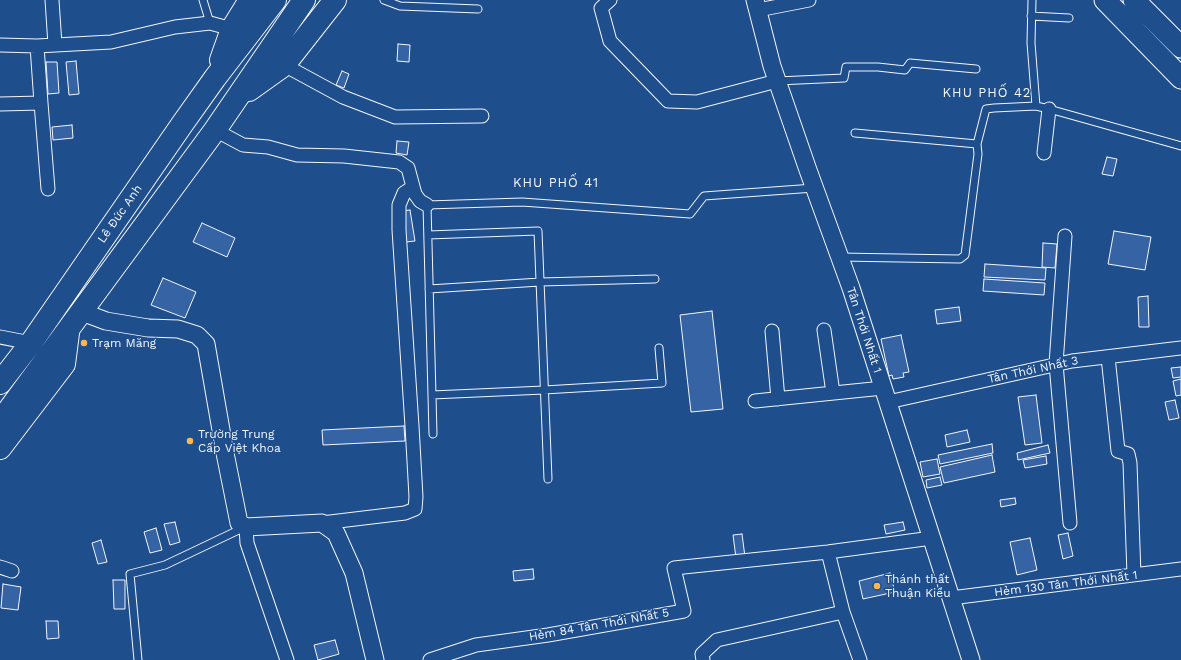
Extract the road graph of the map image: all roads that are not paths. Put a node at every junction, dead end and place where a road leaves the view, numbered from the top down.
1 (52, 0) edge
2 (203, 0) edge
3 (250, 0) edge
4 (275, 0) edge
5 (336, 0) edge
6 (384, 0) edge
7 (610, 0) edge
8 (810, 0) edge
9 (1032, 0) edge
10 (1105, 0) edge
11 (1134, 0) edge
12 (302, 2) edge
13 (757, 5) edge
14 (478, 8) dead end
15 (1031, 16) junction
16 (1069, 18) dead end
17 (210, 23) junction
18 (232, 28) junction
19 (0, 45) edge
20 (55, 45) junction
21 (37, 46) junction
22 (1181, 47) edge
23 (284, 65) junction
24 (976, 69) dead end
25 (215, 78) junction
26 (1181, 78) edge
27 (777, 81) junction
28 (237, 99) junction
29 (41, 103) junction
30 (0, 104) edge
31 (1036, 106) junction
32 (1049, 108) junction
33 (482, 116) dead end
34 (215, 130) junction
35 (855, 133) dead end
36 (978, 144) junction
37 (1181, 146) edge
38 (1044, 153) dead end
39 (413, 187) junction
40 (814, 188) junction
41 (48, 189) dead end
42 (427, 204) junction
43 (428, 235) junction
44 (1065, 236) dead end
45 (839, 257) junction
46 (655, 279) dead end
47 (540, 282) junction
48 (429, 289) junction
49 (82, 312) junction
50 (68, 330) junction
51 (824, 330) dead end
52 (772, 331) dead end
53 (0, 337) edge
54 (28, 346) junction
55 (659, 348) dead end
56 (1181, 348) edge
57 (1108, 357) junction
58 (0, 360) edge
59 (1056, 364) junction
60 (0, 383) edge
61 (544, 390) junction
62 (833, 393) junction
63 (432, 395) junction
64 (885, 395) junction
65 (778, 399) junction
66 (755, 401) dead end
67 (0, 422) edge
68 (433, 434) dead end
69 (0, 448) edge
70 (548, 480) dead end
71 (1070, 523) dead end
72 (322, 524) junction
73 (246, 527) junction
74 (932, 538) junction
75 (828, 552) junction
76 (1181, 569) edge
77 (1134, 575) junction
78 (951, 598) junction
79 (843, 612) junction
80 (138, 660) edge
81 (288, 660) edge
82 (375, 660) edge
83 (430, 660) edge
84 (703, 660) edge
85 (860, 660) edge
86 (971, 660) edge

1 - 20 street
2 - 17 lane
3 - 18 highway, Lê Đức Anh
4 - 25 highway, Lê Đức Anh
5 - 23 highway
6 - 14 lane
7 - 27 street
8 - 13 street
9 - 15 lane
10 - 26 main road
11 - 22 main road
12 - 28 highway
13 - 27 street, Tân Thới Nhất 1
15 - 16 lane
15 - 31 lane
17 - 18 street
17 - 20 street
18 - 25 highway, Lê Đức Anh
19 - 21 street
20 - 21 street
21 - 29 street
23 - 28 highway
23 - 33 street
24 - 27 lane
25 - 54 highway, Lê Đức Anh
27 - 40 street, Tân Thới Nhất 1
28 - 34 highway
29 - 30 street
29 - 41 street
31 - 32 lane
31 - 36 lane
32 - 37 lane
32 - 38 street
34 - 39 street
34 - 49 highway
35 - 36 lane
36 - 45 lane
39 - 42 street
39 - 72 street
40 - 42 lane
40 - 45 street, Tân Thới Nhất 1
42 - 43 lane
43 - 47 lane
43 - 48 lane
44 - 59 street
45 - 64 street, Tân Thới Nhất 1
46 - 47 lane
47 - 48 lane
47 - 61 lane
48 - 63 lane
49 - 50 highway
49 - 73 street
50 - 67 highway
50 - 69 highway
51 - 62 street
52 - 65 street
53 - 54 street
54 - 58 highway
54 - 60 highway, Lê Đức Anh
55 - 61 lane
56 - 57 street, Tân Thới Nhất 3
57 - 59 street, Tân Thới Nhất 3
57 - 77 street
59 - 64 street, Tân Thới Nhất 3
59 - 71 street
61 - 63 lane
61 - 70 lane
62 - 64 street, Tân Thới Nhất 3
62 - 65 street, Tân Thới Nhất 3
63 - 68 lane
64 - 74 street, Tân Thới Nhất 1
65 - 66 street, Tân Thới Nhất 3
72 - 73 street
72 - 82 street
73 - 80 lane
73 - 81 street
74 - 75 street, Hẻm 84 Tân Thới Nhất 5
74 - 78 street, Tân Thới Nhất 1
75 - 79 street
75 - 83 street, Hẻm 84 Tân Thới Nhất 5
76 - 77 street, Hẻm 130 Tân Thới Nhất 1
77 - 78 street, Hẻm 130 Tân Thới Nhất 1
78 - 86 street, Tân Thới Nhất 1
79 - 84 street
79 - 85 street

